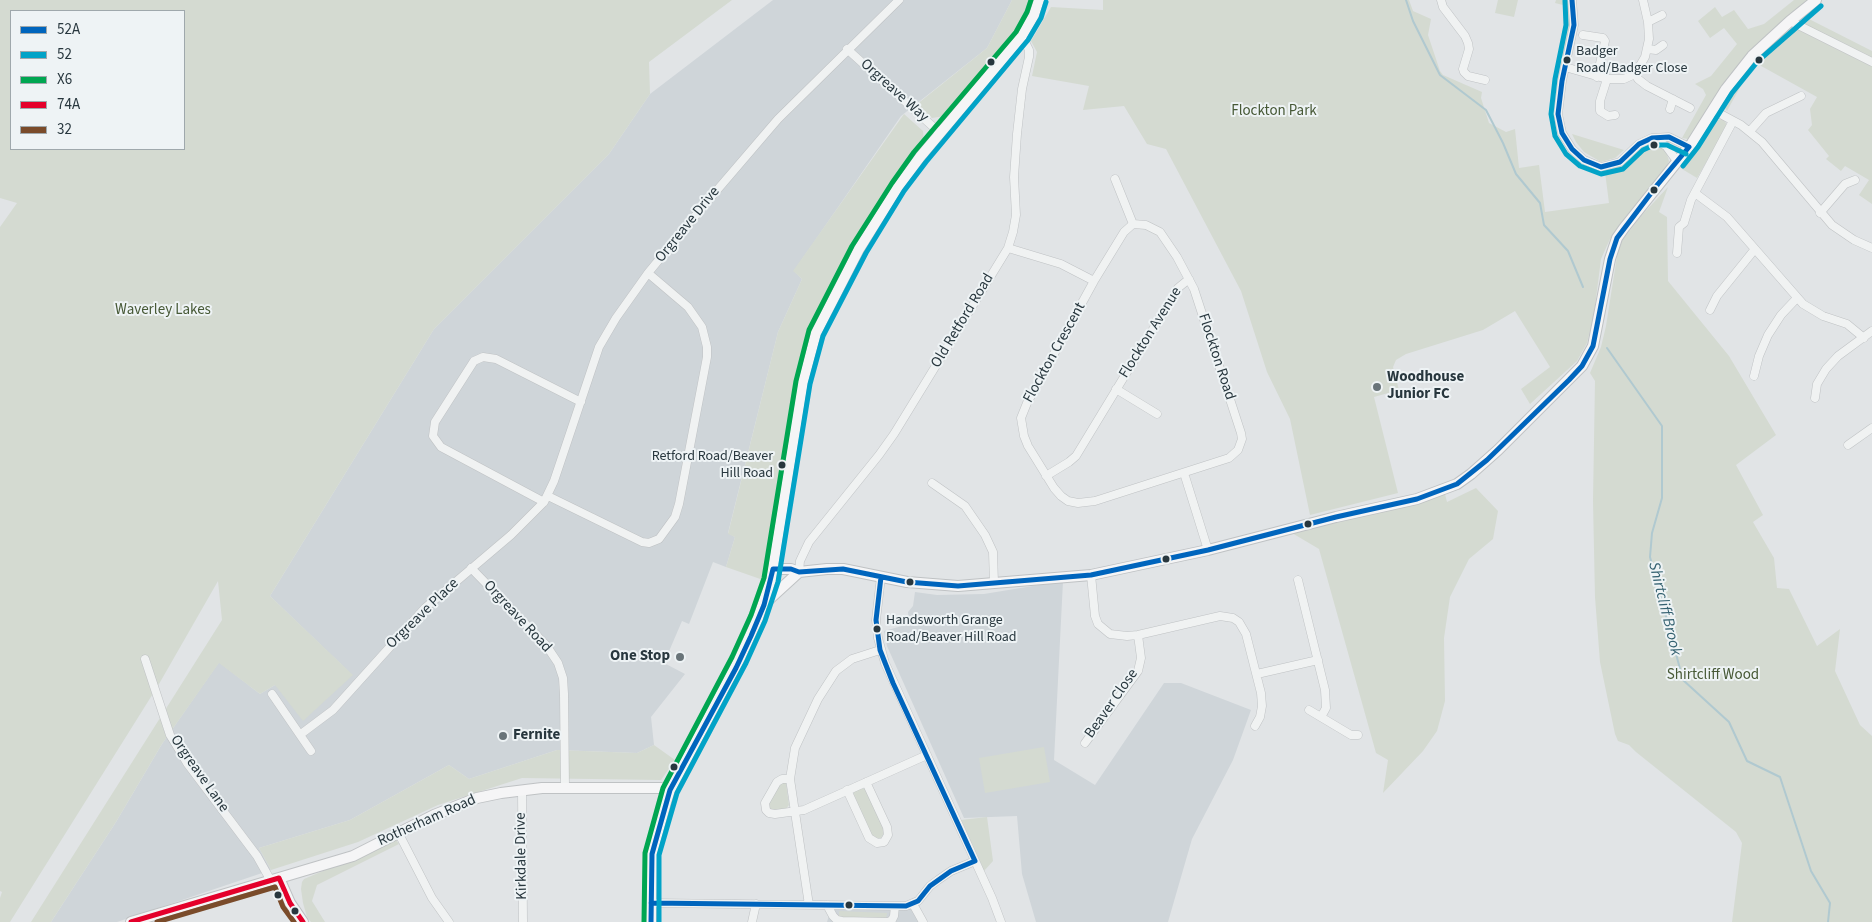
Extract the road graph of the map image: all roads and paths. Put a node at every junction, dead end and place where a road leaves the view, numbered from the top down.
1 (899, 0) edge
2 (1039, 0) edge
3 (1441, 0) edge
4 (1572, 0) edge
5 (1643, 0) edge
6 (1816, 0) edge
7 (1662, 15) dead end
8 (1790, 21) junction
9 (1648, 22) junction
10 (1583, 35) dead end
11 (1022, 36) junction
12 (1663, 44) dead end
13 (847, 49) junction
14 (1647, 49) junction
15 (1872, 62) edge
16 (1565, 68) junction
17 (1635, 74) junction
18 (1597, 77) junction
19 (1607, 79) junction
20 (1485, 80) dead end
21 (1801, 96) dead end
22 (1674, 98) junction
23 (1690, 108) dead end
24 (1670, 109) dead end
25 (1713, 110) junction
26 (1615, 116) dead end
27 (1733, 121) junction
28 (1750, 131) junction
29 (940, 133) junction
30 (1648, 140) junction
31 (1689, 147) junction
32 (1677, 161) junction
33 (1115, 179) dead end
34 (1855, 180) dead end
35 (1694, 193) junction
36 (1820, 213) junction
37 (1133, 224) junction
38 (1008, 248) junction
39 (1755, 248) junction
40 (1872, 248) edge
41 (1677, 253) dead end
42 (648, 273) junction
43 (1189, 279) junction
44 (1094, 281) junction
45 (1717, 296) junction
46 (1797, 298) junction
47 (1724, 301) dead end
48 (1710, 310) dead end
49 (1872, 331) edge
50 (1864, 338) junction
51 (1754, 376) dead end
52 (1116, 389) junction
53 (1815, 398) dead end
54 (581, 402) junction
55 (1157, 414) dead end
56 (1872, 428) edge
57 (1848, 445) dead end
58 (1184, 473) junction
59 (1046, 476) junction
60 (932, 483) dead end
61 (546, 499) junction
62 (1208, 550) junction
63 (471, 568) junction
64 (773, 569) junction
65 (797, 574) junction
66 (1091, 575) junction
67 (881, 576) junction
68 (772, 580) junction
69 (1298, 580) dead end
70 (994, 583) junction
71 (764, 605) junction
72 (1138, 635) junction
73 (880, 650) junction
74 (145, 659) dead end
75 (1318, 660) junction
76 (1257, 674) junction
77 (272, 694) dead end
78 (1309, 710) dead end
79 (1321, 717) junction
80 (1256, 726) dead end
81 (301, 734) junction
82 (1358, 735) dead end
83 (1084, 743) dead end
84 (311, 751) dead end
85 (927, 755) junction
86 (790, 779) junction
87 (866, 782) junction
88 (565, 788) junction
89 (522, 790) junction
90 (670, 790) junction
91 (847, 790) junction
92 (794, 812) junction
93 (398, 832) junction
94 (975, 861) junction
95 (275, 879) junction
96 (651, 903) junction
97 (756, 904) junction
98 (913, 904) junction
99 (809, 905) junction
100 (827, 905) junction
101 (895, 906) junction
102 (131, 922) edge
103 (303, 922) edge
104 (449, 922) edge
105 (523, 922) edge
106 (651, 922) edge
107 (752, 922) edge
108 (923, 922) edge
109 (1001, 922) edge

1 - 13 street, Orgreave Drive
2 - 11 main road
3 - 20 street
4 - 16 street
5 - 9 street
6 - 8 main road
7 - 9 street
8 - 15 street
8 - 25 main road
9 - 14 street
10 - 18 street
11 - 29 main road
11 - 38 street, Old Retford Road
12 - 14 street
13 - 29 street, Orgreave Way
13 - 42 street, Orgreave Drive
14 - 17 street
16 - 18 street
16 - 30 street
17 - 19 street
17 - 22 street
18 - 19 street
19 - 26 street
21 - 28 street
22 - 23 street
22 - 24 street
25 - 27 street
25 - 31 main road
27 - 28 street
27 - 35 street
28 - 36 street
29 - 64 main road
30 - 31 street
30 - 32 street
31 - 32 main road
32 - 62 main road
33 - 37 street
34 - 36 street
35 - 39 street
35 - 41 street
36 - 40 street
37 - 43 street, Flockton Road
37 - 44 street
38 - 44 street
38 - 65 street, Old Retford Road
39 - 45 street
39 - 46 street
42 - 54 street, Orgreave Drive
42 - 61 street
43 - 52 street, Flockton Avenue
43 - 58 street, Flockton Road
44 - 59 street, Flockton Crescent
45 - 47 street
45 - 48 street
46 - 50 street
46 - 51 street
49 - 50 street
50 - 53 street
52 - 55 street, Flockton Avenue
52 - 59 street, Flockton Avenue
54 - 61 street, Orgreave Drive
54 - 61 street
56 - 57 street
58 - 59 street, Flockton Crescent
58 - 62 street
60 - 70 street
61 - 63 street, Orgreave Place
62 - 66 main road
63 - 81 street, Orgreave Place
63 - 88 street, Orgreave Road
64 - 65 main road
64 - 68 main road
65 - 67 main road
65 - 68 main road
65 - 71 main road
66 - 70 main road
66 - 72 street
67 - 70 main road
67 - 73 street
68 - 71 main road
69 - 75 street
71 - 90 main road
72 - 76 street
72 - 83 street, Beaver Close
73 - 85 street
73 - 86 street
74 - 95 street, Orgreave Lane
75 - 76 street
75 - 79 street
76 - 80 street
77 - 81 street
78 - 79 street
79 - 82 street
81 - 84 street
85 - 87 street
85 - 94 street
86 - 92 street
86 - 92 street
87 - 91 street
87 - 91 street
88 - 89 main road, Rotherham Road
88 - 90 main road, Rotherham Road
89 - 93 main road, Rotherham Road
89 - 105 street, Kirkdale Drive
90 - 96 main road
91 - 92 street
92 - 99 street
93 - 95 main road, Rotherham Road
93 - 104 street
94 - 98 street
94 - 109 street
95 - 102 main road, Rotherham Road
95 - 103 main road, Orgreave Lane
96 - 97 street
96 - 106 main road
97 - 99 street
97 - 107 street
98 - 101 street
98 - 108 street
99 - 100 street
100 - 101 street
100 - 101 street

